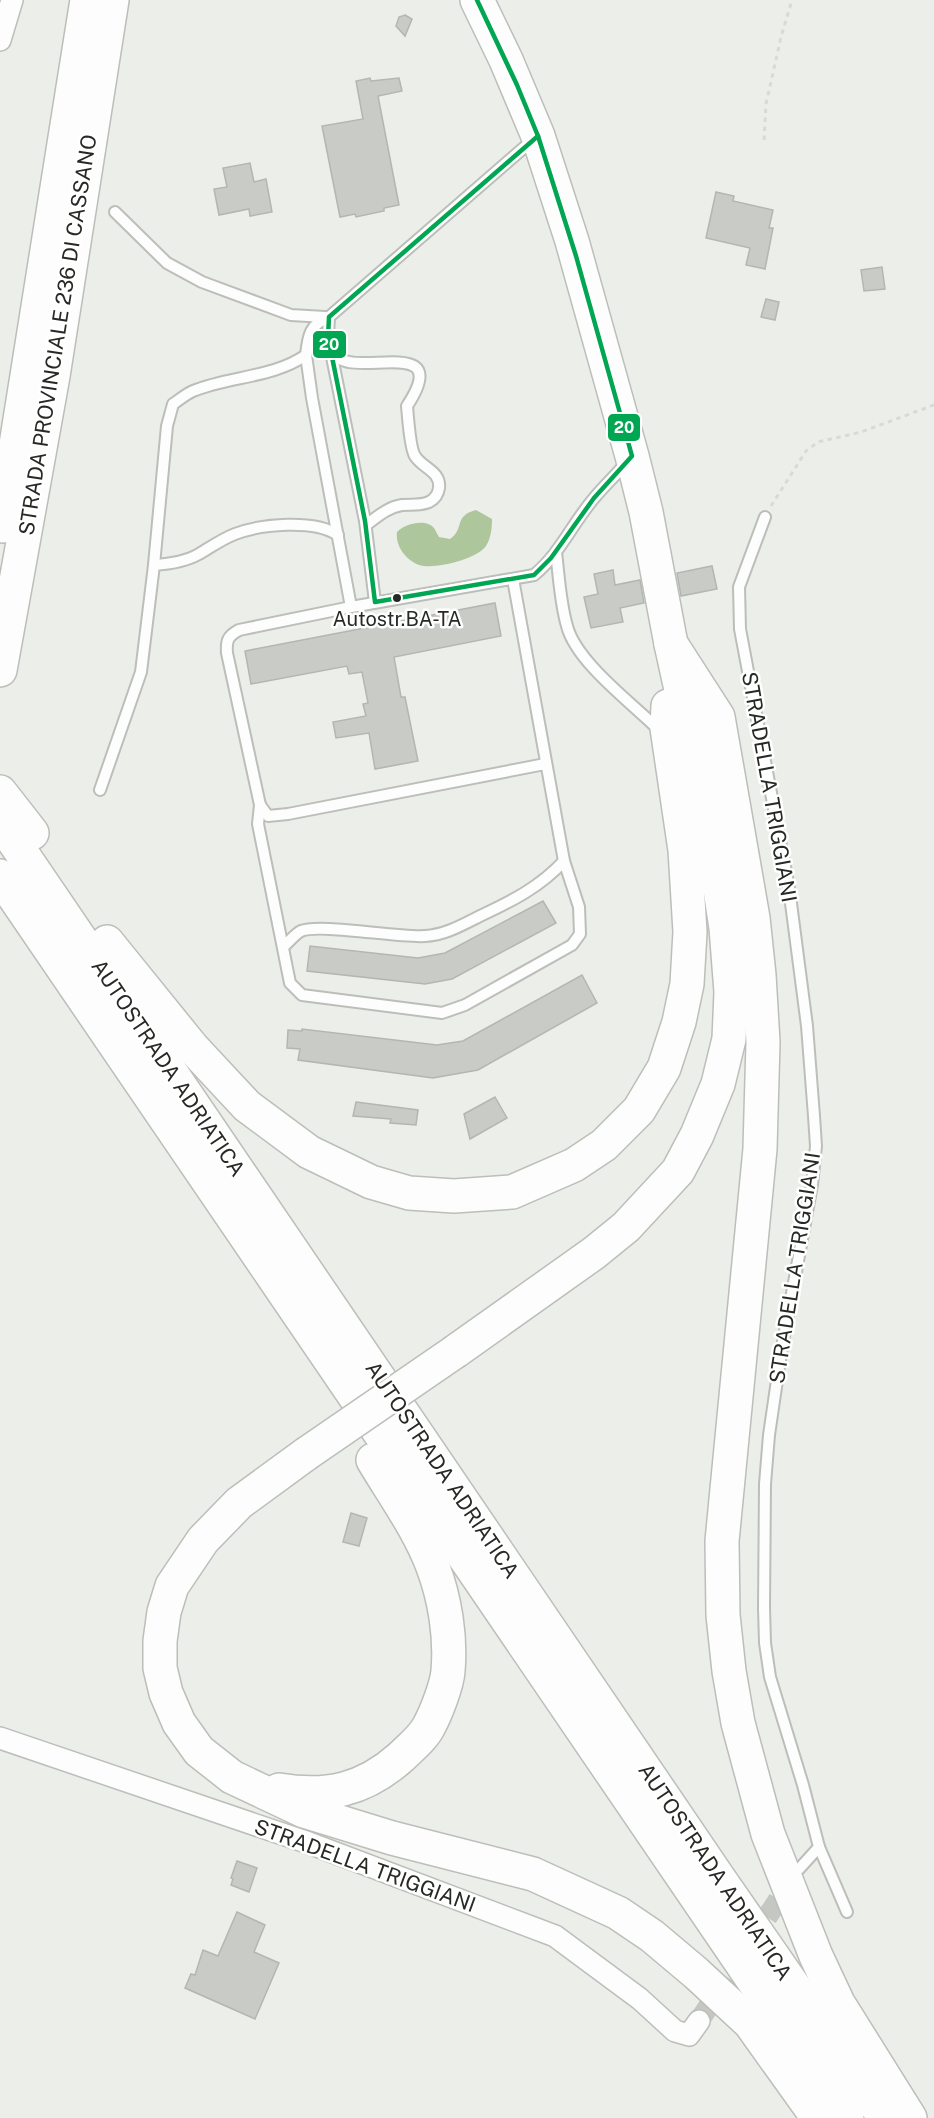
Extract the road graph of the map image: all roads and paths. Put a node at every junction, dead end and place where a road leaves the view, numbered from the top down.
1 (12, 0) edge
2 (87, 0) edge
3 (112, 0) edge
4 (127, 0) edge
5 (461, 0) edge
6 (477, 0) edge
7 (492, 0) edge
8 (792, 0) edge
9 (0, 40) edge
10 (506, 60) junction
11 (538, 136) junction
12 (764, 140) dead end
13 (115, 212) dead end
14 (329, 317) junction
15 (306, 355) junction
16 (331, 355) junction
17 (53, 375) junction
18 (934, 405) edge
19 (632, 456) junction
20 (765, 517) joint
21 (366, 525) junction
22 (338, 535) junction
23 (0, 543) edge
24 (556, 552) junction
25 (154, 565) junction
26 (513, 579) junction
27 (375, 602) junction
28 (351, 606) junction
29 (671, 644) junction
30 (0, 670) edge
31 (669, 740) junction
32 (545, 764) junction
33 (100, 790) dead end
34 (0, 792) edge
35 (260, 805) junction
36 (0, 821) edge
37 (564, 861) junction
38 (0, 876) edge
39 (284, 946) junction
40 (198, 1167) junction
41 (0, 1738) edge
42 (232, 1777) junction
43 (819, 1847) junction
44 (799, 1869) tunnel mouth
45 (847, 1912) dead end
46 (699, 2021) tunnel mouth
47 (818, 2118) edge
48 (847, 2118) edge
49 (885, 2118) edge
50 (910, 2118) edge

1 - 9 street
2 - 23 highway, STRADA PROVINCIALE 236 DI CASSANO
3 - 17 highway, STRADA PROVINCIALE 236 DI CASSANO
4 - 17 highway
5 - 10 highway
6 - 10 highway
7 - 10 highway
8 - 12 path
10 - 11 highway
11 - 14 lane
11 - 19 highway
13 - 14 lane
14 - 15 lane
14 - 16 lane
15 - 22 lane
15 - 25 lane
16 - 21 lane
16 - 21 lane
17 - 30 highway, STRADA PROVINCIALE 236 DI CASSANO
18 - 20 path
19 - 24 lane
19 - 29 highway
20 - 43 lane, STRADELLA TRIGGIANI
21 - 27 lane
22 - 25 lane
22 - 28 lane
24 - 26 lane
24 - 31 lane
25 - 33 lane
26 - 27 lane
26 - 32 lane
27 - 28 lane
28 - 35 lane
29 - 31 highway
29 - 42 highway, bridge
29 - 50 highway
31 - 34 highway
32 - 35 lane
32 - 37 lane
35 - 39 lane
36 - 49 highway, AUTOSTRADA ADRIATICA
37 - 39 lane
37 - 39 lane
38 - 40 highway, AUTOSTRADA ADRIATICA
40 - 42 highway
40 - 48 highway, AUTOSTRADA ADRIATICA
41 - 46 street, STRADELLA TRIGGIANI
42 - 47 highway
43 - 44 lane
43 - 45 lane, STRADELLA TRIGGIANI

